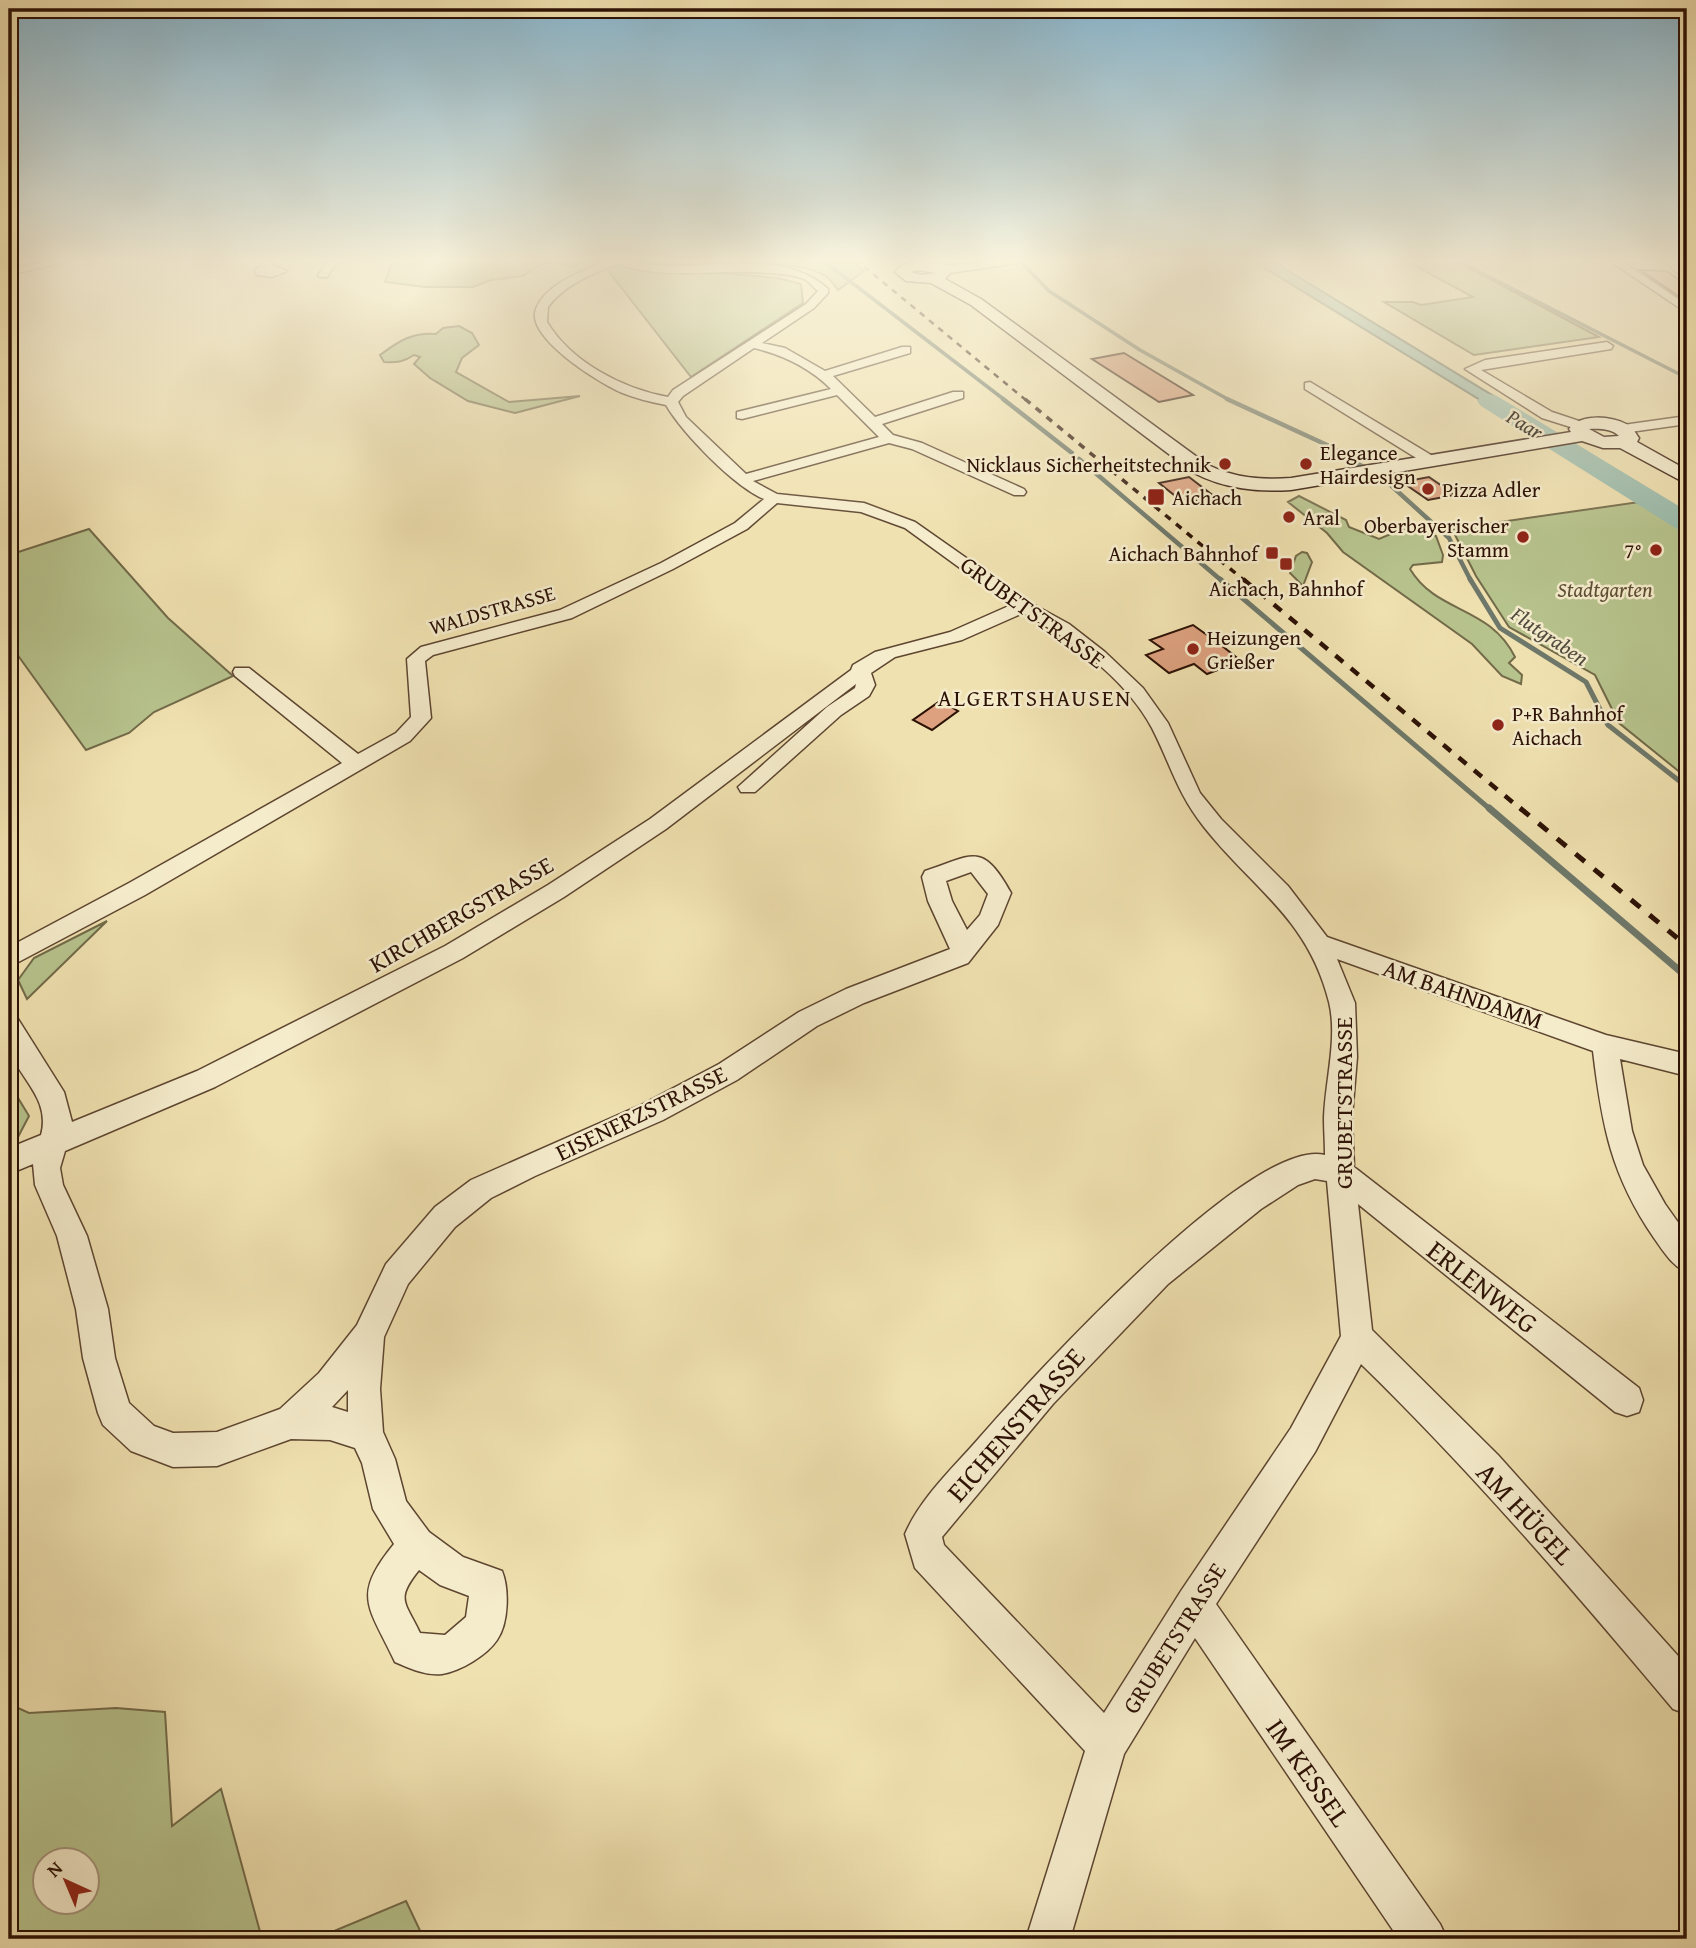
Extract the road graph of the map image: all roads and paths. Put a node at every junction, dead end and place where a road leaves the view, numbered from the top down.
1 (565, 350) edge
2 (743, 350) edge
3 (776, 350) edge
4 (905, 350) dead end
5 (1041, 350) edge
6 (1581, 350) edge
7 (824, 375) junction
8 (1310, 386) dead end
9 (839, 391) junction
10 (958, 395) dead end
11 (671, 402) junction
12 (742, 415) dead end
13 (1687, 420) edge
14 (871, 423) junction
15 (1582, 430) junction
16 (1623, 436) junction
17 (888, 438) junction
18 (1431, 461) junction
19 (1687, 478) edge
20 (741, 480) junction
21 (1018, 492) dead end
22 (774, 498) junction
23 (1023, 606) junction
24 (860, 669) junction
25 (242, 672) dead end
26 (358, 765) junction
27 (748, 787) dead end
28 (1320, 944) junction
29 (965, 950) dead end
30 (9, 958) edge
31 (9, 1026) edge
32 (1605, 1045) junction
33 (1687, 1065) edge
34 (53, 1143) junction
35 (9, 1161) edge
36 (1340, 1173) junction
37 (1687, 1258) edge
38 (368, 1336) junction
39 (1357, 1338) junction
40 (1627, 1400) dead end
41 (291, 1422) junction
42 (366, 1435) junction
43 (416, 1545) dead end
44 (1194, 1604) junction
45 (1687, 1695) edge
46 (1107, 1745) junction
47 (1048, 1939) edge
48 (1425, 1939) edge

1 - 11 street
2 - 11 street
3 - 7 street
4 - 7 street
5 - 18 street
6 - 15 street
7 - 9 street
8 - 18 street
9 - 12 street
9 - 14 street
10 - 14 street
11 - 20 street, GRUBETSTRASSE
13 - 16 street
14 - 17 street
15 - 16 street
15 - 18 street
16 - 19 street
17 - 20 street
17 - 21 street
20 - 22 street, GRUBETSTRASSE
22 - 23 street, GRUBETSTRASSE
22 - 26 street, WALDSTRASSE
23 - 24 street, KIRCHBERGSTRASSE
23 - 28 street, GRUBETSTRASSE
24 - 27 street
24 - 34 street, KIRCHBERGSTRASSE
25 - 26 street
26 - 30 street, WALDSTRASSE
28 - 32 street, AM BAHNDAMM
28 - 36 street, GRUBETSTRASSE
29 - 38 street, EISENERZSTRASSE
31 - 34 street, EISENERZSTRASSE
32 - 33 street, AM BAHNDAMM
32 - 37 street
34 - 35 street, KIRCHBERGSTRASSE
34 - 41 street, EISENERZSTRASSE
36 - 39 street, GRUBETSTRASSE
36 - 40 street, ERLENWEG
36 - 46 street, EICHENSTRASSE
38 - 41 street, EISENERZSTRASSE
38 - 42 street, EISENERZSTRASSE
39 - 44 street, GRUBETSTRASSE
39 - 45 street, AM HÜGEL
41 - 42 street, EISENERZSTRASSE
42 - 43 street, EISENERZSTRASSE
44 - 46 street, GRUBETSTRASSE
44 - 48 street, IM KESSEL
46 - 47 street, GRUBETSTRASSE

